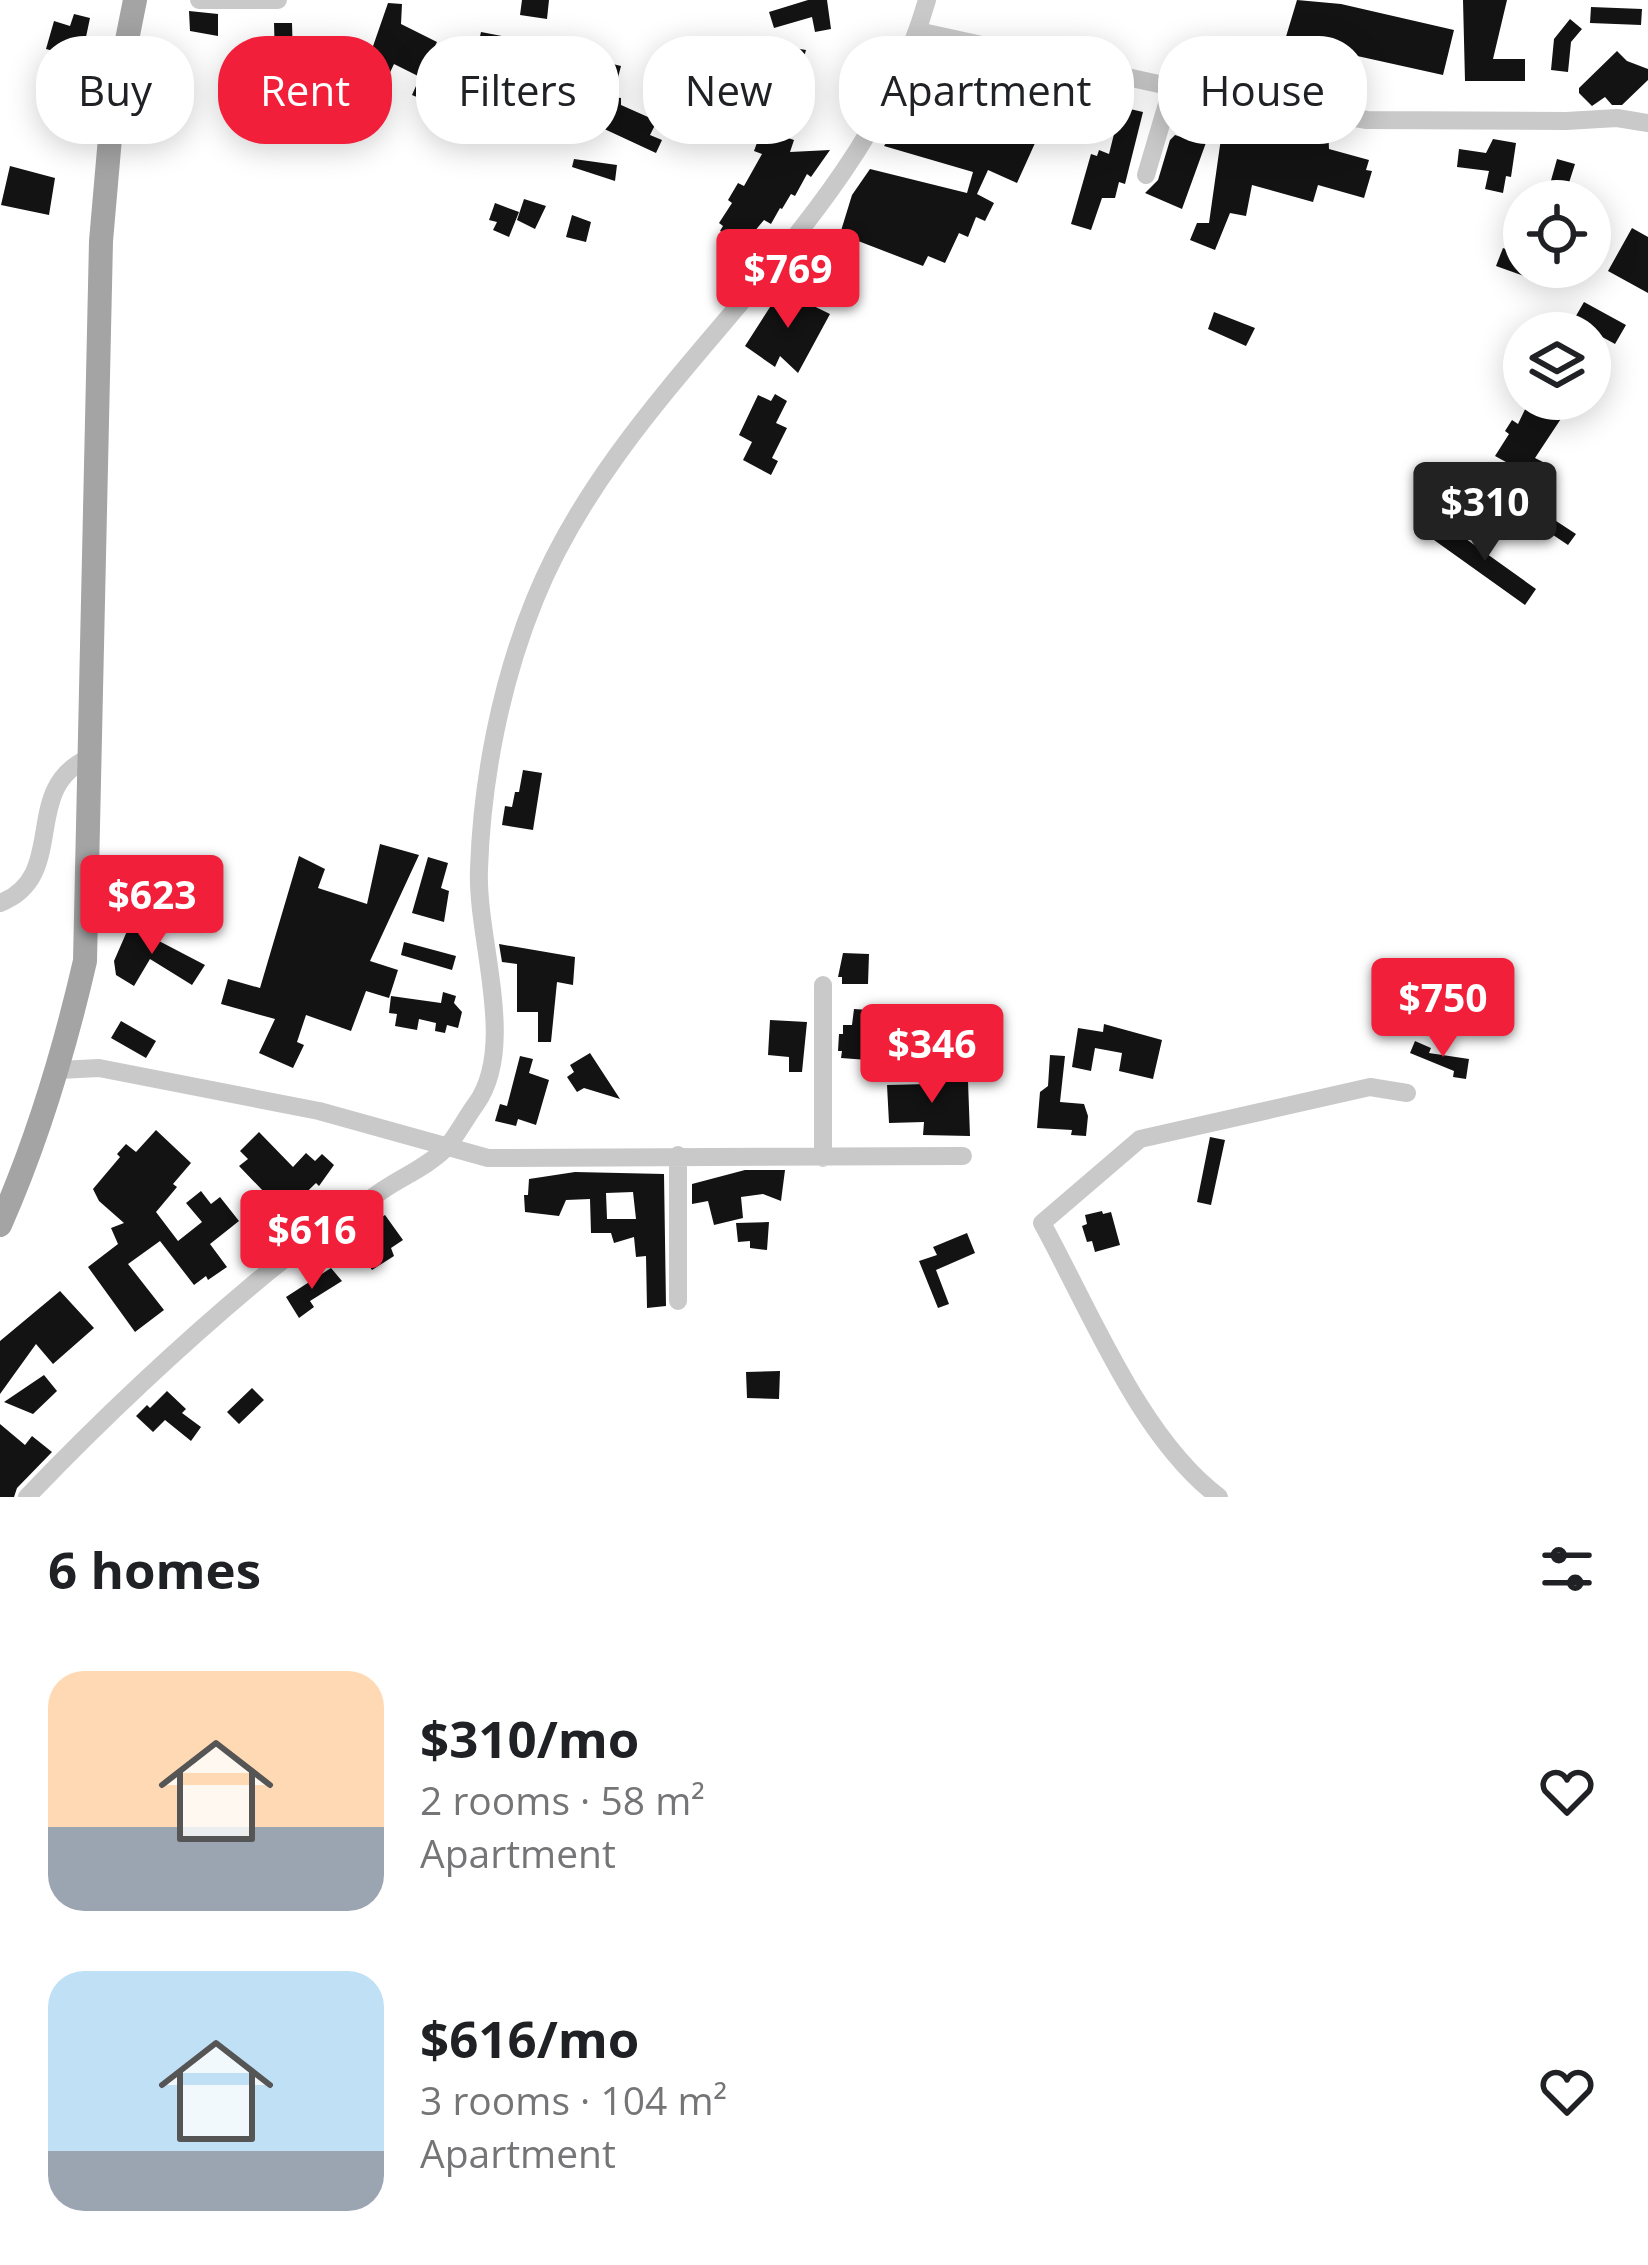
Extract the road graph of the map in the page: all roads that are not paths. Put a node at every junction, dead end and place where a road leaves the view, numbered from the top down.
1 (135, 0) edge
2 (199, 0) edge
3 (278, 0) edge
4 (927, 0) edge
5 (918, 31) junction
6 (1158, 83) edge
7 (1367, 120) edge
8 (1648, 123) edge
9 (1158, 134) edge
10 (1146, 175) dead end
11 (89, 758) junction
12 (0, 903) edge
13 (823, 985) dead end
14 (59, 1070) junction
15 (1407, 1093) dead end
16 (446, 1148) junction
17 (678, 1155) junction
18 (963, 1156) dead end
19 (823, 1158) junction
20 (0, 1225) edge
21 (678, 1301) dead end
22 (27, 1497) edge
23 (1219, 1497) edge

1 - 11 main road
2 - 3 street
4 - 5 street
5 - 6 street
5 - 16 street
7 - 8 street
9 - 10 street
11 - 12 street
11 - 14 main road
13 - 19 street
14 - 16 street
14 - 20 main road
15 - 23 street
16 - 17 street
16 - 22 street
17 - 19 street
17 - 21 street
18 - 19 street

